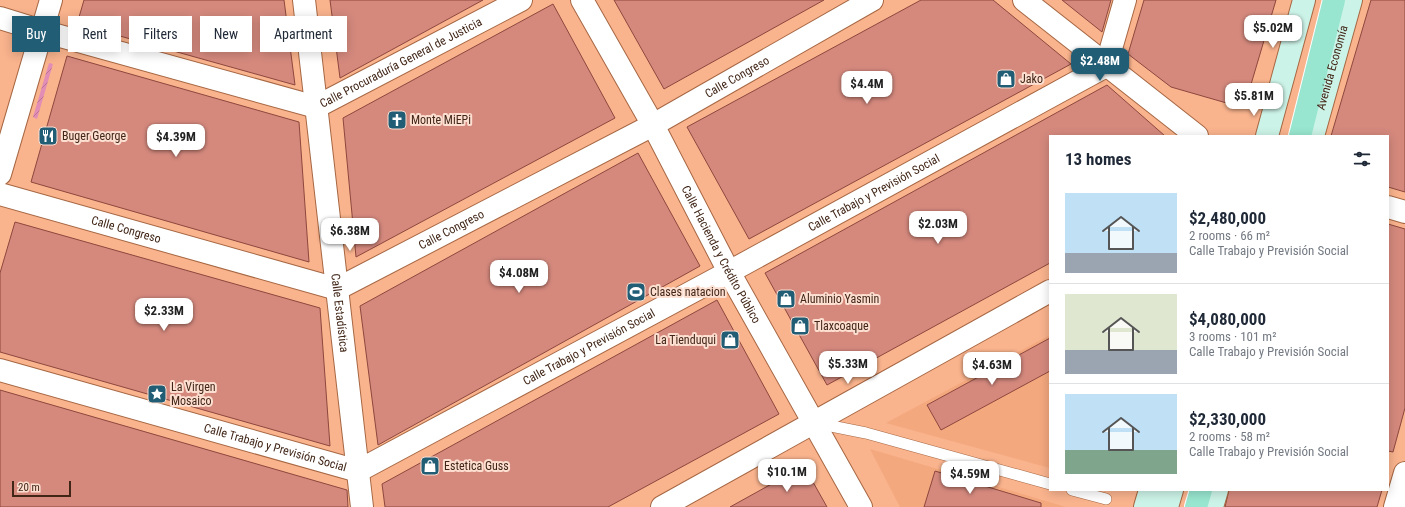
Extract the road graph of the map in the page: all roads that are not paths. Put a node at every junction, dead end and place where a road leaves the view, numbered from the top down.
1 (51, 0) edge
2 (304, 0) edge
3 (521, 0) edge
4 (582, 0) edge
5 (872, 0) edge
6 (1024, 0) edge
7 (1125, 0) edge
8 (1304, 0) edge
9 (1334, 0) edge
10 (1351, 0) edge
11 (46, 16) edge
12 (0, 18) edge
13 (12, 22) edge
14 (60, 37) edge
15 (36, 52) edge
16 (1106, 66) junction
17 (316, 107) junction
18 (653, 125) junction
19 (1196, 135) edge
20 (1267, 135) edge
21 (1300, 135) edge
22 (1313, 135) edge
23 (0, 174) edge
24 (0, 194) edge
25 (1389, 207) edge
26 (1405, 212) edge
27 (729, 272) junction
28 (337, 289) junction
29 (1049, 292) edge
30 (0, 370) edge
31 (815, 423) junction
32 (358, 471) junction
33 (1405, 473) edge
34 (1049, 484) edge
35 (1076, 491) edge
36 (1150, 491) edge
37 (1172, 491) edge
38 (1201, 491) edge
39 (1217, 491) edge
40 (1106, 499) dead end
41 (362, 507) edge
42 (662, 507) edge
43 (861, 507) edge
44 (1145, 507) edge
45 (1167, 507) edge
46 (1196, 507) edge
47 (1212, 507) edge
48 (1395, 507) edge

1 - 11 street
2 - 17 street, Calle Estadística
3 - 17 street, Calle Procuraduría General de Justicia
4 - 18 street, Calle Hacienda y Crédito Público
5 - 18 street, Calle Congreso
6 - 16 street
7 - 16 street
8 - 20 main road
9 - 21 main road
10 - 22 main road, Avenida Economía
12 - 13 street, Calle Procuraduría General de Justicia
14 - 17 street, Calle Procuraduría General de Justicia
15 - 23 street
16 - 19 street
16 - 27 street, Calle Trabajo y Previsión Social
17 - 28 street, Calle Estadística
18 - 27 street, Calle Hacienda y Crédito Público
18 - 28 street, Calle Congreso
24 - 28 street, Calle Congreso
25 - 26 street
27 - 31 street, Calle Hacienda y Crédito Público
27 - 32 street, Calle Trabajo y Previsión Social
28 - 32 street, Calle Estadística
29 - 31 street
30 - 32 street, Calle Trabajo y Previsión Social
31 - 34 lane
31 - 42 street
31 - 43 street, Calle Hacienda y Crédito Público
32 - 41 street, Calle Estadística
33 - 48 street
35 - 40 lane
36 - 44 main road
37 - 45 main road
38 - 46 main road
39 - 47 main road

